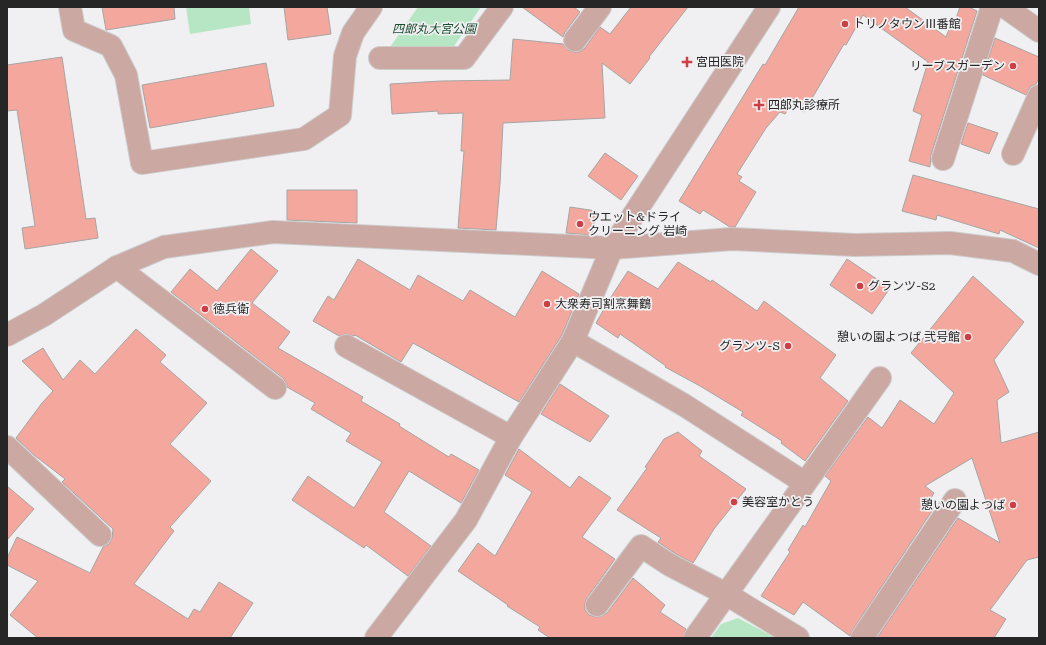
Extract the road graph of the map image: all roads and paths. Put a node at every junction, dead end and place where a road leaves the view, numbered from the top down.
1 (70, 7) edge
2 (371, 7) edge
3 (502, 7) edge
4 (600, 7) edge
5 (769, 7) edge
6 (992, 7) edge
7 (1005, 7) edge
8 (1039, 31) edge
9 (575, 40) dead end
10 (380, 58) dead end
11 (1039, 96) edge
12 (1012, 154) dead end
13 (943, 159) dead end
14 (612, 248) junction
15 (1039, 264) edge
16 (117, 266) junction
17 (7, 335) edge
18 (573, 341) junction
19 (346, 346) dead end
20 (880, 378) dead end
21 (275, 388) dead end
22 (511, 437) junction
23 (7, 447) edge
24 (805, 483) junction
25 (955, 500) dead end
26 (100, 535) dead end
27 (726, 594) junction
28 (597, 605) dead end
29 (376, 638) edge
30 (695, 638) edge
31 (798, 638) edge
32 (862, 638) edge

1 - 2 street
3 - 10 street
4 - 9 street
5 - 14 street
6 - 13 street
7 - 8 street
11 - 12 street
14 - 15 street
14 - 16 street
14 - 18 street
16 - 17 street
16 - 21 street
18 - 22 street
18 - 24 street
19 - 22 street
20 - 24 street
22 - 29 street
23 - 26 street
24 - 27 street
25 - 32 street
27 - 28 street
27 - 30 street
27 - 31 street

